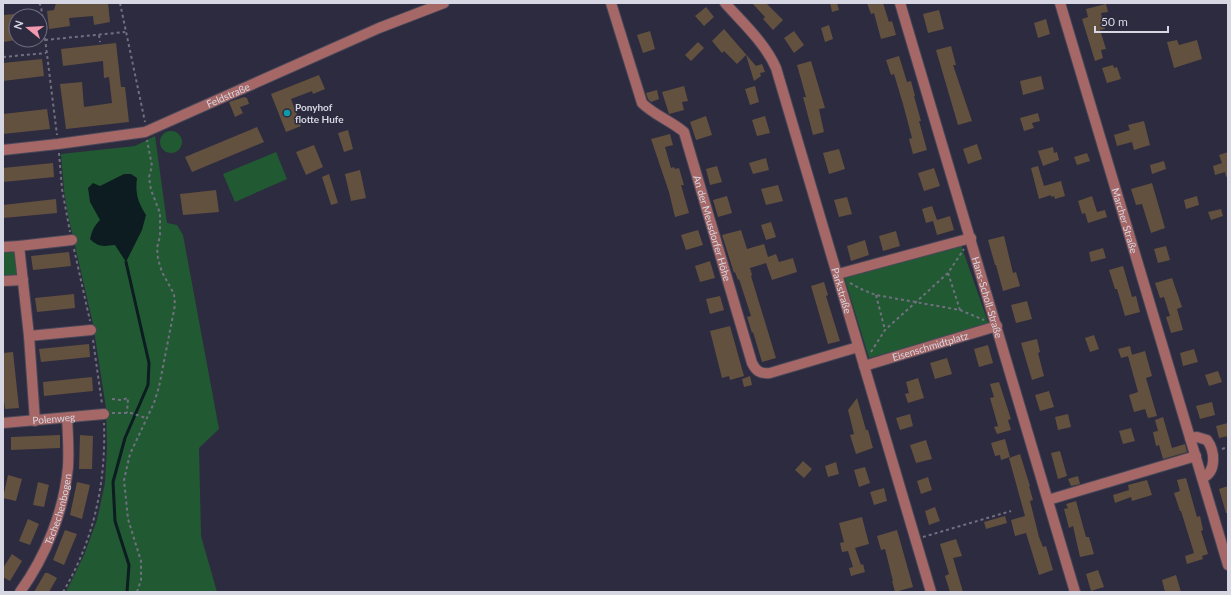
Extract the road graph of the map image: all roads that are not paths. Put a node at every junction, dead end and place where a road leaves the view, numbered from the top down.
1 (444, 3) edge
2 (611, 3) edge
3 (725, 3) edge
4 (900, 3) edge
5 (1060, 3) edge
6 (3, 150) edge
7 (971, 238) junction
8 (72, 240) road end
9 (19, 246) junction
10 (3, 247) edge
11 (838, 274) junction
12 (23, 280) junction
13 (3, 281) edge
14 (997, 326) junction
15 (91, 330) road end
16 (29, 336) junction
17 (858, 347) junction
18 (864, 366) junction
19 (104, 414) road end
20 (68, 418) junction
21 (35, 421) junction
22 (3, 423) edge
23 (1190, 438) junction
24 (1196, 456) junction
25 (1202, 478) junction
26 (1048, 500) junction
27 (1228, 565) edge
28 (20, 592) edge
29 (930, 592) edge
30 (1075, 592) edge

1 - 6 street, Feldstraße
2 - 17 street, An der Meusdorfer Höhe
3 - 11 street, Parkstraße
4 - 7 street, Hans-Scholl-Straße
5 - 23 street, Marcher Straße
7 - 11 street
7 - 14 street, Hans-Scholl-Straße
8 - 9 street
9 - 10 street
9 - 12 street
11 - 17 street, Parkstraße
12 - 13 street
12 - 16 street
14 - 18 street, Eisenschmidtplatz
14 - 26 street, Hans-Scholl-Straße
15 - 16 street
16 - 21 street
17 - 18 street, Parkstraße
18 - 29 street, Parkstraße
19 - 20 street, Polenweg
20 - 21 street, Polenweg
20 - 28 street, Tschechenbogen
21 - 22 street, Polenweg
23 - 24 street, Marcher Straße
23 - 25 street
24 - 25 street, Marcher Straße
24 - 26 street
25 - 27 street, Marcher Straße
26 - 30 street, Hans-Scholl-Straße

